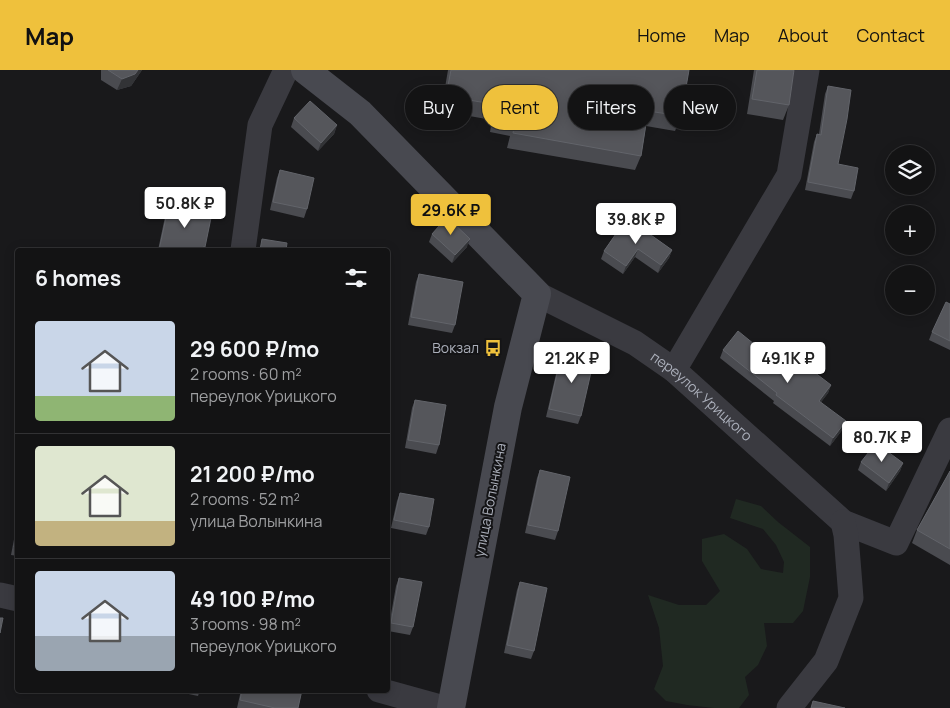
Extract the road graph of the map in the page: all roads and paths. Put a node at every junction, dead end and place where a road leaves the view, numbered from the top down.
1 (286, 70) edge
2 (305, 70) edge
3 (807, 70) edge
4 (243, 248) edge
5 (537, 294) junction
6 (674, 370) junction
7 (950, 430) edge
8 (843, 522) junction
9 (0, 595) edge
10 (15, 598) edge
11 (390, 693) edge
12 (444, 708) edge
13 (451, 708) edge
14 (789, 708) edge

1 - 4 street
2 - 5 street, переулок Урицкого
3 - 6 street
5 - 6 street, переулок Урицкого
5 - 13 street, улица Волынкина
6 - 8 street, переулок Урицкого
7 - 8 street
8 - 14 street
9 - 10 street
11 - 12 street

